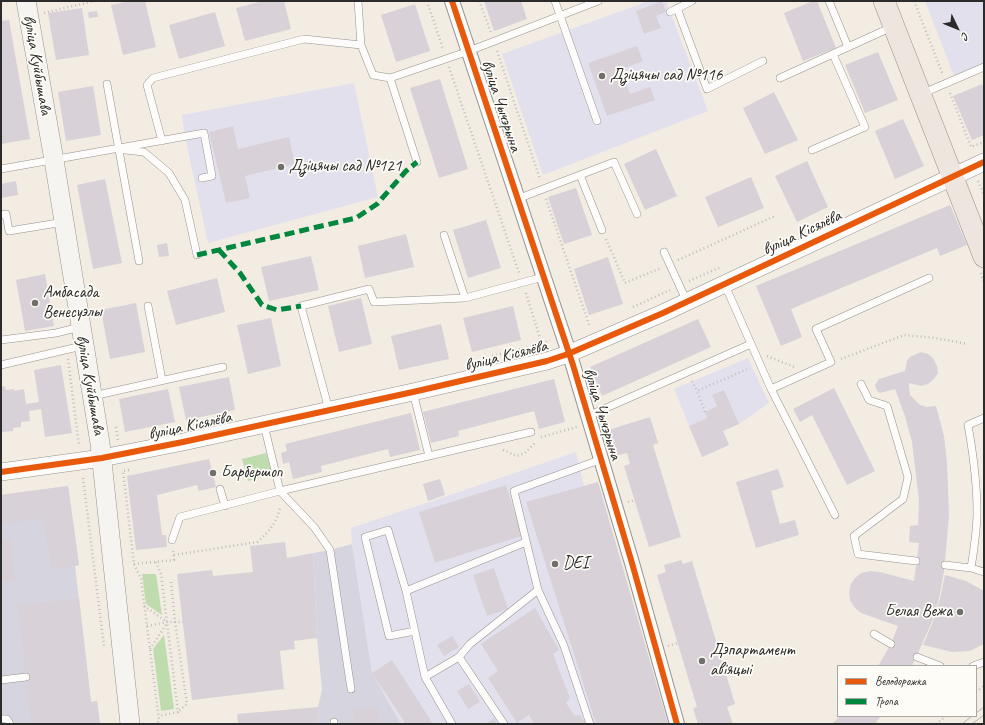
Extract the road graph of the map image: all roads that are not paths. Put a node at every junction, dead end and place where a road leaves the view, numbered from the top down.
1 (26, 1) edge
2 (358, 1) edge
3 (452, 1) edge
4 (555, 1) edge
5 (598, 1) edge
6 (692, 1) edge
7 (829, 1) edge
8 (884, 1) edge
9 (677, 8) junction
10 (670, 12) dead end
11 (560, 16) junction
12 (894, 27) junction
13 (361, 45) junction
14 (848, 47) junction
15 (469, 51) junction
16 (833, 54) junction
17 (763, 61) dead end
18 (984, 68) edge
19 (390, 78) junction
20 (780, 78) dead end
21 (107, 84) dead end
22 (920, 94) junction
23 (597, 121) dead end
24 (162, 141) junction
25 (119, 149) junction
26 (812, 150) dead end
27 (54, 160) junction
28 (417, 162) dead end
29 (984, 162) edge
30 (1, 169) edge
31 (580, 175) junction
32 (953, 176) junction
33 (202, 178) dead end
34 (517, 199) junction
35 (637, 214) dead end
36 (1, 215) edge
37 (64, 222) junction
38 (602, 230) road end
39 (444, 235) dead end
40 (664, 252) dead end
41 (197, 255) dead end
42 (139, 261) dead end
43 (982, 264) edge
44 (543, 277) junction
45 (929, 278) dead end
46 (724, 284) junction
47 (464, 298) junction
48 (687, 302) junction
49 (148, 306) dead end
50 (80, 327) junction
51 (1, 340) edge
52 (83, 345) junction
53 (753, 347) junction
54 (568, 354) junction
55 (1, 365) edge
56 (223, 367) dead end
57 (162, 380) junction
58 (861, 384) dead end
59 (771, 389) junction
60 (413, 392) junction
61 (92, 396) junction
62 (329, 410) junction
63 (588, 416) junction
64 (984, 418) edge
65 (264, 425) junction
66 (531, 432) dead end
67 (429, 456) junction
68 (102, 458) junction
69 (602, 459) junction
70 (1, 472) edge
71 (220, 489) dead end
72 (280, 491) junction
73 (225, 506) junction
74 (835, 515) dead end
75 (172, 540) road end
76 (526, 542) junction
77 (916, 561) dead end
78 (945, 565) dead end
79 (971, 568) junction
80 (984, 572) edge
81 (538, 590) junction
82 (406, 591) junction
83 (414, 631) junction
84 (874, 634) dead end
85 (891, 644) dead end
86 (459, 657) junction
87 (917, 657) dead end
88 (937, 665) edge
89 (26, 677) dead end
90 (425, 677) junction
91 (1, 680) edge
92 (351, 689) dead end
93 (1, 719) edge
94 (10, 724) edge
95 (130, 724) edge
96 (452, 724) edge
97 (504, 724) edge
98 (590, 724) edge
99 (677, 724) edge

1 - 27 main road, вуліца Куйбышава
2 - 13 lane
3 - 15 street, вуліца Чычэрына
4 - 11 lane
5 - 11 lane
6 - 9 lane
7 - 14 lane
8 - 12 main road
9 - 10 lane
9 - 17 lane
11 - 15 lane
11 - 23 lane
12 - 14 lane
12 - 22 main road
13 - 19 lane
13 - 24 lane
14 - 16 lane
15 - 19 lane
15 - 34 street, вуліца Чычэрына
16 - 20 lane
16 - 26 lane
18 - 22 lane
19 - 28 lane
21 - 25 lane
22 - 32 main road
24 - 25 lane
24 - 33 lane
25 - 27 lane
25 - 41 lane
25 - 42 lane
27 - 30 lane
27 - 37 main road, вуліца Куйбышава
29 - 32 street, вуліца Кісялёва
31 - 34 lane
31 - 35 lane
31 - 38 lane
32 - 43 main road
32 - 46 street, вуліца Кісялёва
34 - 44 street, вуліца Чычэрына
36 - 37 lane
37 - 50 main road, вуліца Куйбышава
39 - 47 lane
40 - 48 lane
44 - 47 lane
44 - 54 street, вуліца Чычэрына
45 - 59 lane
46 - 48 street, вуліца Кісялёва
46 - 53 lane
47 - 62 lane
48 - 54 street, вуліца Кісялёва
49 - 57 lane
50 - 51 lane
50 - 52 main road, вуліца Куйбышава
52 - 55 lane
52 - 61 main road, вуліца Куйбышава
53 - 59 lane
53 - 63 lane
54 - 60 street, вуліца Кісялёва
54 - 63 street, вуліца Чычэрына
56 - 57 lane
57 - 61 lane
58 - 77 lane
59 - 74 lane
60 - 62 street, вуліца Кісялёва
60 - 67 lane
61 - 68 main road, вуліца Куйбышава
62 - 65 street, вуліца Кісялёва
63 - 69 street, вуліца Чычэрына
64 - 79 lane
65 - 68 street, вуліца Кісялёва
65 - 72 lane
66 - 67 lane
67 - 72 lane
68 - 70 street, вуліца Кісялёва
68 - 95 main road, вуліца Куйбышава
69 - 76 lane
69 - 99 street, вуліца Чычэрына
71 - 73 lane
72 - 73 lane
72 - 92 lane
73 - 75 lane
76 - 81 lane
76 - 82 lane
78 - 79 lane
79 - 80 lane
81 - 86 lane
81 - 98 lane
82 - 83 lane
82 - 83 lane
83 - 90 lane
84 - 85 lane
86 - 90 lane
86 - 97 lane
87 - 88 lane
89 - 91 lane
90 - 96 lane
93 - 94 lane

